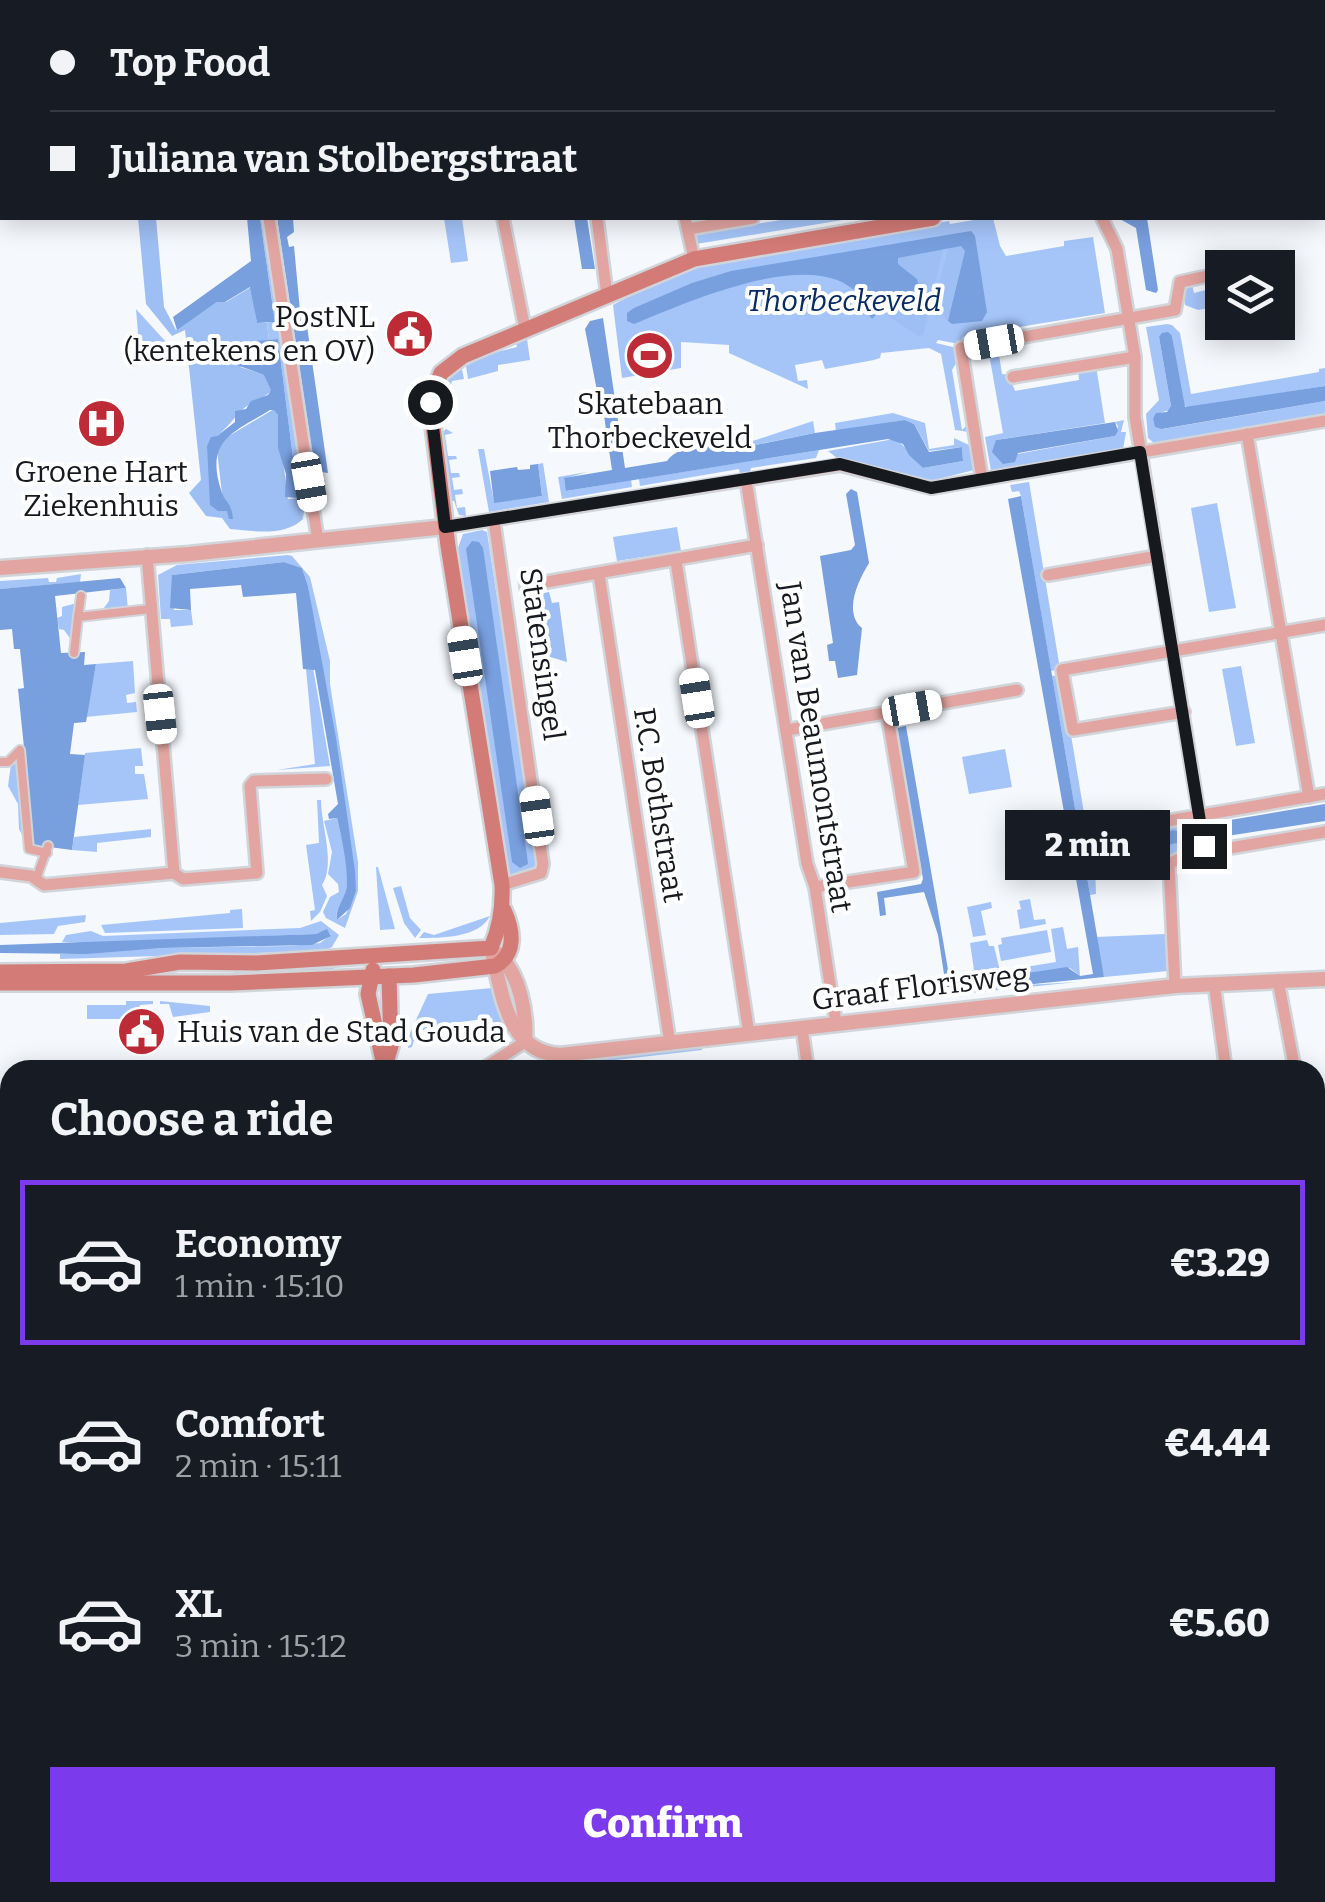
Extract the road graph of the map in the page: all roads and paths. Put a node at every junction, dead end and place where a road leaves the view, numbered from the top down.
1 (269, 220) edge
2 (503, 220) edge
3 (597, 220) edge
4 (726, 220) edge
5 (1103, 220) edge
6 (889, 221) edge
7 (686, 223) edge
8 (694, 259) junction
9 (1205, 277) edge
10 (607, 296) junction
11 (1127, 319) junction
12 (525, 329) junction
13 (1135, 357) junction
14 (1013, 376) dead end
15 (1325, 421) edge
16 (1247, 434) junction
17 (1140, 452) junction
18 (982, 479) junction
19 (746, 480) junction
20 (494, 521) junction
21 (445, 527) junction
22 (318, 541) junction
23 (758, 545) junction
24 (147, 555) junction
25 (1158, 556) junction
26 (676, 561) junction
27 (0, 568) edge
28 (598, 574) junction
29 (1048, 575) dead end
30 (535, 584) tunnel mouth
31 (81, 596) dead end
32 (150, 609) junction
33 (78, 617) junction
34 (1325, 624) edge
35 (1281, 632) junction
36 (1174, 651) junction
37 (74, 653) dead end
38 (1017, 690) dead end
39 (887, 712) junction
40 (1184, 712) junction
41 (787, 730) junction
42 (0, 762) edge
43 (326, 779) dead end
44 (1325, 794) edge
45 (1308, 796) junction
46 (1201, 815) junction
47 (1325, 832) edge
48 (1091, 834) dead end
49 (1204, 846) junction
50 (0, 872) edge
51 (174, 873) junction
52 (36, 879) junction
53 (501, 881) junction
54 (815, 887) junction
55 (502, 906) junction
56 (490, 948) junction
57 (376, 956) junction
58 (224, 961) junction
59 (180, 962) junction
60 (500, 963) junction
61 (0, 972) edge
62 (371, 976) junction
63 (389, 976) junction
64 (1325, 979) edge
65 (1278, 980) junction
66 (0, 983) edge
67 (220, 983) junction
68 (1214, 983) junction
69 (172, 984) junction
70 (1175, 986) junction
71 (836, 1023) junction
72 (802, 1028) junction
73 (748, 1034) junction
74 (524, 1042) junction
75 (670, 1044) junction
76 (383, 1060) edge
77 (387, 1060) edge
78 (496, 1060) edge
79 (807, 1060) edge
80 (1225, 1060) edge
81 (1293, 1060) edge

1 - 22 street
2 - 12 street
3 - 10 street
4 - 7 street
5 - 11 street
6 - 8 main road
7 - 8 street
8 - 10 main road
9 - 11 street
10 - 12 main road
11 - 13 street
11 - 18 street
12 - 21 main road
13 - 14 street
13 - 17 street
15 - 16 street
16 - 17 street
16 - 35 street
17 - 18 street
17 - 25 street
18 - 19 street
19 - 20 street
19 - 23 street, Jan van Beaumontstraat
20 - 21 street
20 - 53 street, Statensingel
21 - 22 street
21 - 53 main road
22 - 24 street
23 - 26 street
23 - 41 street, Jan van Beaumontstraat
24 - 27 street
24 - 32 street
25 - 29 street
25 - 36 street
26 - 28 street
26 - 73 street
28 - 30 street
28 - 75 street, P.C. Bothstraat
31 - 33 street
32 - 33 street
32 - 51 street
33 - 37 street
34 - 35 street
35 - 36 street
35 - 45 street
36 - 40 street
36 - 40 street
38 - 39 street
39 - 41 street
39 - 54 street
40 - 46 street
41 - 54 street, Jan van Beaumontstraat
42 - 52 street
43 - 51 street
44 - 45 street
45 - 46 street
46 - 48 street
46 - 49 street
47 - 49 street
49 - 70 street
50 - 52 street
51 - 52 street
53 - 55 main road
54 - 71 street, Jan van Beaumontstraat
55 - 56 main road
55 - 60 main road
56 - 57 main road
56 - 60 street
57 - 58 main road
57 - 62 main road
57 - 63 main road
58 - 59 main road
58 - 67 main road
59 - 61 main road
59 - 69 main road
60 - 63 main road
60 - 74 street
62 - 63 main road
62 - 67 main road
62 - 76 main road
63 - 77 main road
64 - 65 street, Graaf Florisweg
65 - 68 street, Graaf Florisweg
65 - 81 street
66 - 69 main road
67 - 69 main road
68 - 70 street, Graaf Florisweg
68 - 80 street
70 - 71 street, Graaf Florisweg
71 - 72 street, Graaf Florisweg
72 - 73 street, Graaf Florisweg
72 - 79 street
73 - 75 street, Graaf Florisweg
74 - 75 street, Graaf Florisweg
74 - 78 street

